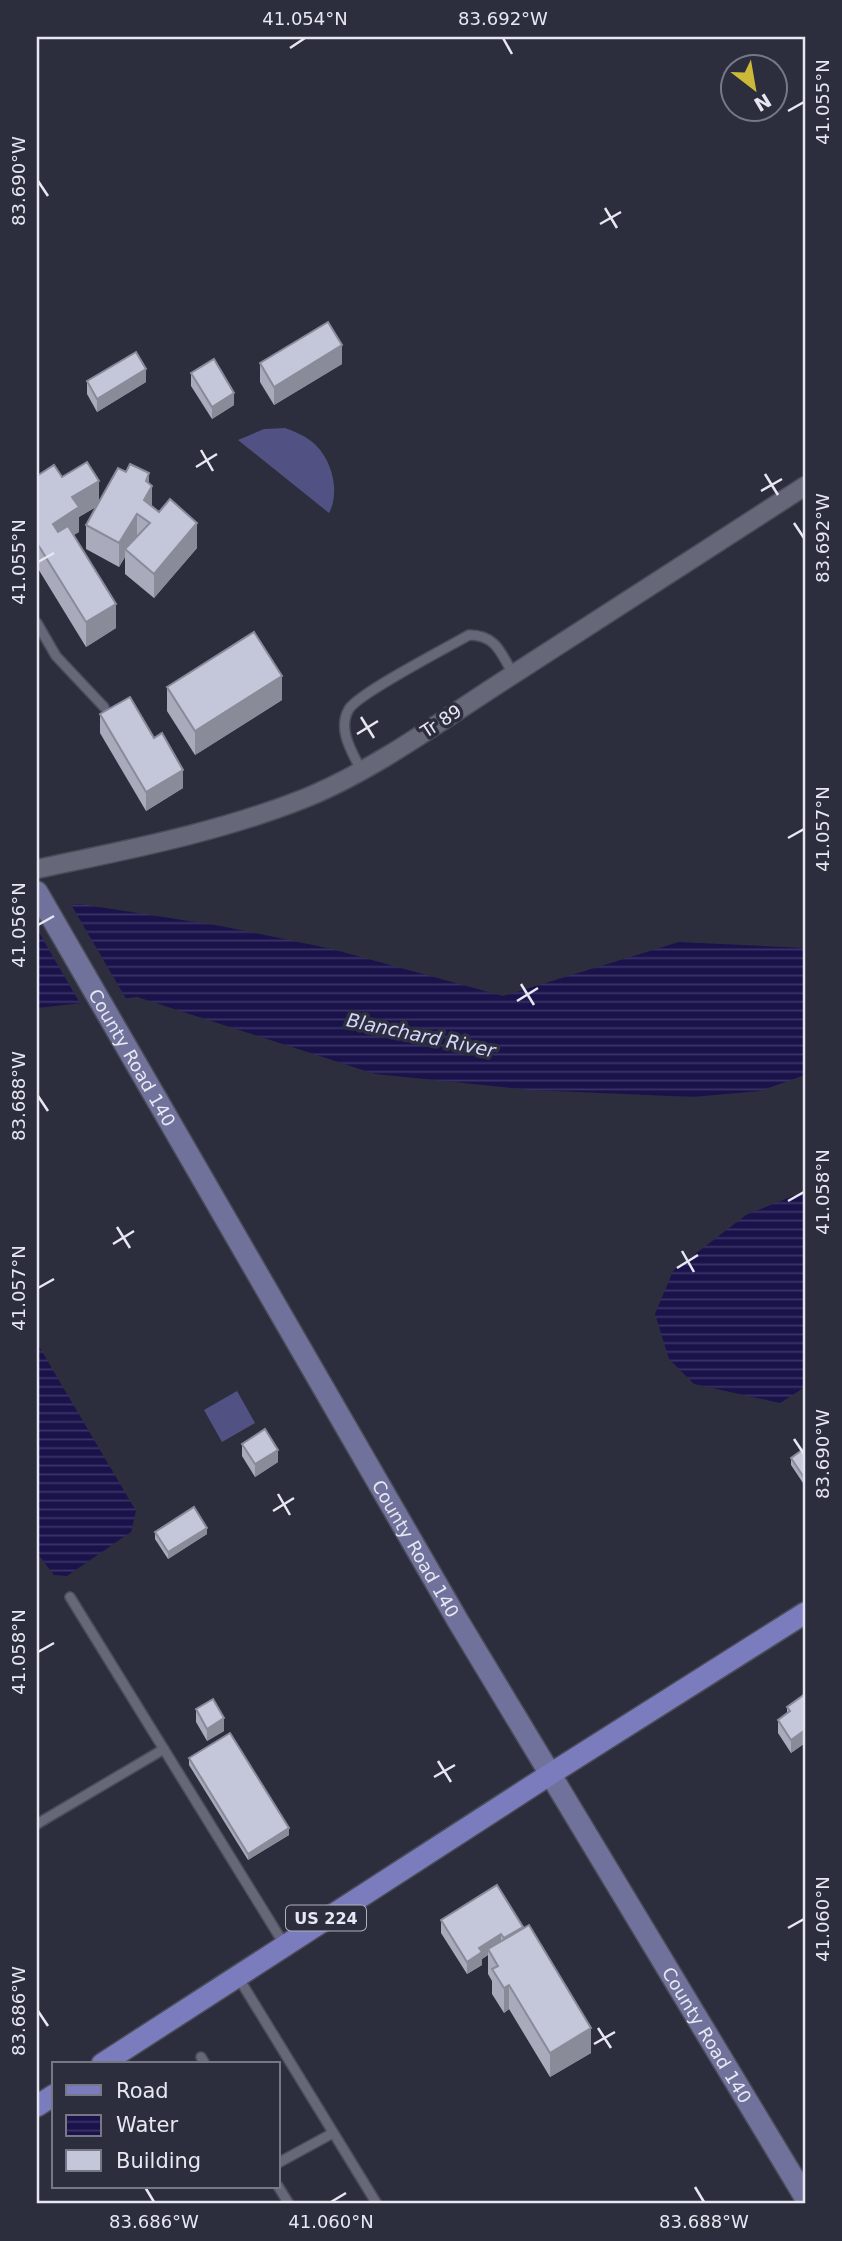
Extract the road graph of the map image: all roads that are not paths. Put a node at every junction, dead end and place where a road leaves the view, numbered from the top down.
1 (805, 486) edge
2 (37, 623) edge
3 (513, 674) junction
4 (104, 707) dead end
5 (361, 770) junction
6 (37, 869) edge
7 (37, 892) edge
8 (70, 1597) dead end
9 (805, 1613) edge
10 (164, 1749) junction
11 (552, 1773) junction
12 (37, 1824) edge
13 (285, 1945) junction
14 (238, 1977) junction
15 (105, 2062) edge
16 (52, 2096) edge
17 (37, 2106) edge
18 (333, 2133) junction
19 (280, 2162) edge
20 (279, 2188) edge
21 (805, 2197) edge
22 (289, 2204) edge
23 (377, 2204) edge

1 - 3 street, Tr 89
2 - 4 lane
3 - 5 street, Tr 89
3 - 5 lane
5 - 6 street, Tr 89
7 - 11 street, County Road 140
8 - 10 lane
9 - 11 main road, US 224
10 - 12 lane
10 - 13 lane
11 - 13 main road, US 224
11 - 21 street, County Road 140
13 - 14 main road, US 224
14 - 15 main road, US 224
14 - 18 lane
16 - 17 main road
18 - 19 lane
18 - 23 lane
20 - 22 lane

